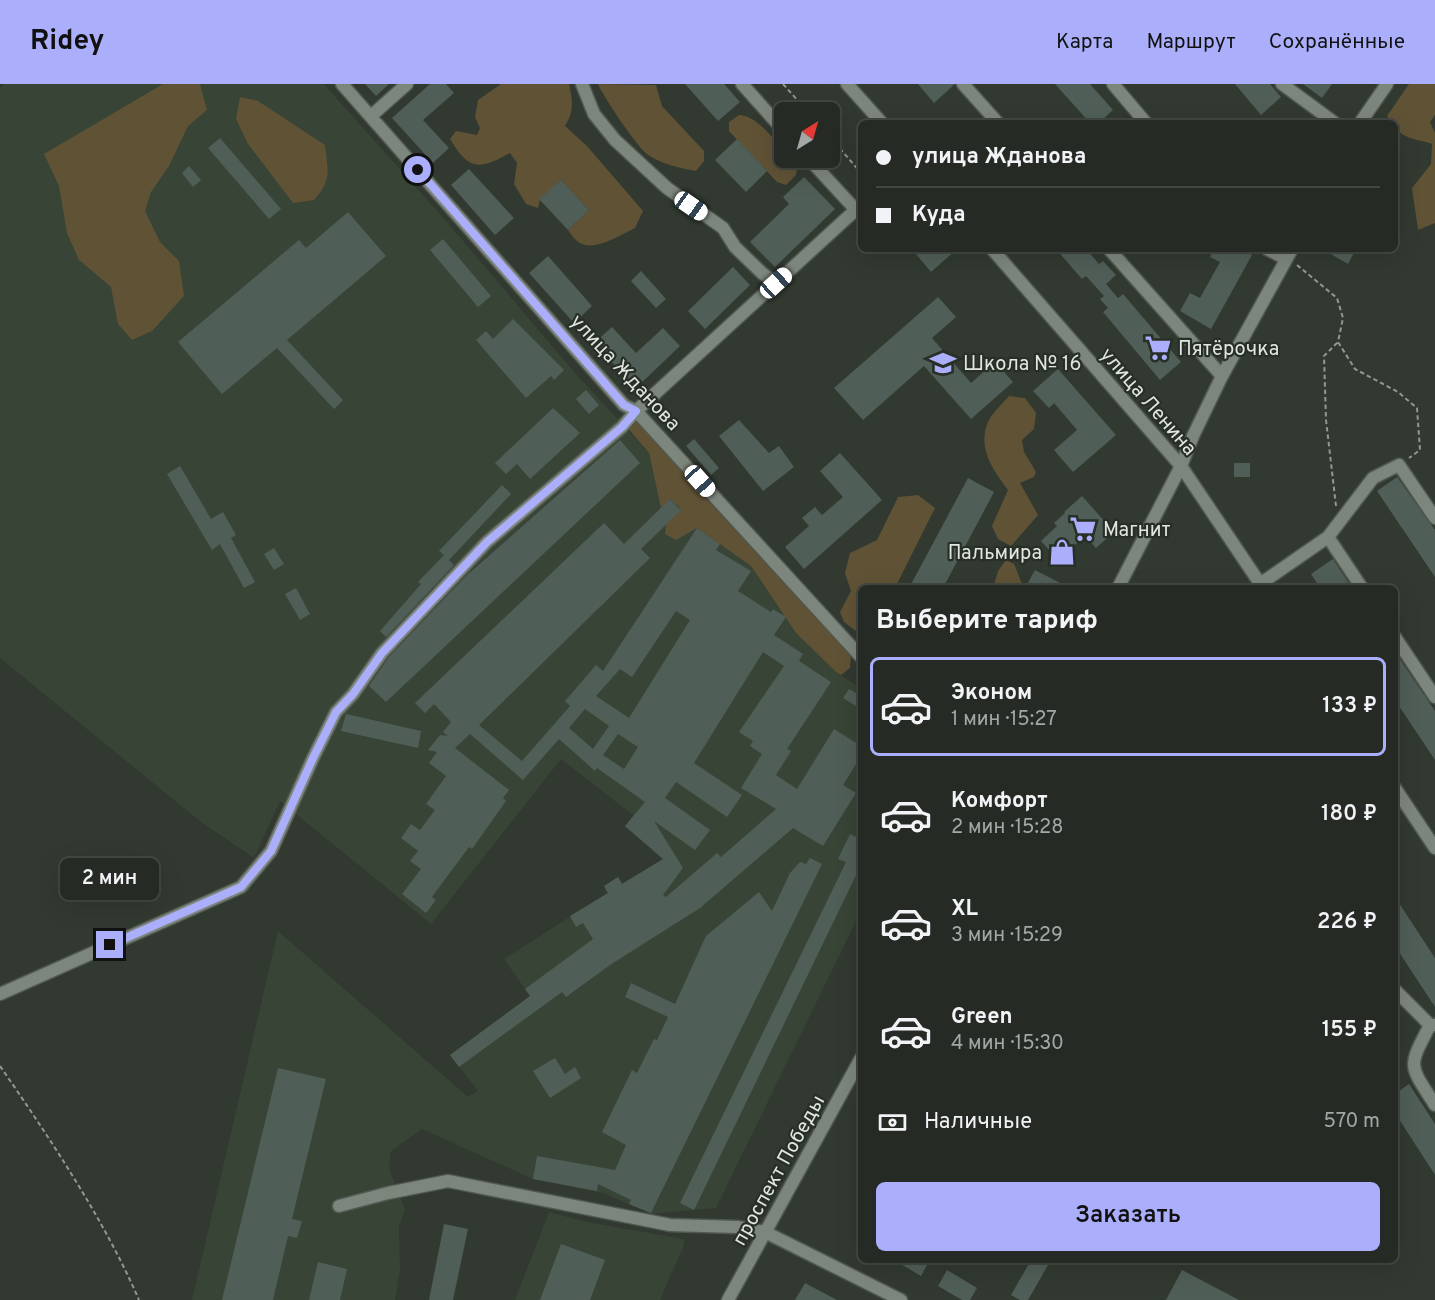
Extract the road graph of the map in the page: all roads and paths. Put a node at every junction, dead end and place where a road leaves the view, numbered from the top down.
1 (342, 84) edge
2 (407, 84) edge
3 (582, 84) edge
4 (742, 84) edge
5 (783, 84) edge
6 (848, 84) edge
7 (963, 84) edge
8 (1113, 84) edge
9 (1282, 84) edge
10 (1387, 84) edge
11 (799, 102) edge
12 (371, 116) junction
13 (774, 120) edge
14 (879, 120) edge
15 (995, 120) edge
16 (1143, 120) edge
17 (1331, 120) edge
18 (1362, 120) edge
19 (840, 149) edge
20 (818, 168) edge
21 (858, 170) edge
22 (858, 208) edge
23 (995, 252) edge
24 (1112, 252) edge
25 (1289, 254) edge
26 (776, 283) junction
27 (1338, 342) junction
28 (1222, 376) junction
29 (636, 411) junction
30 (1399, 465) junction
31 (1181, 466) junction
32 (1435, 518) edge
33 (1338, 524) junction
34 (1328, 537) junction
35 (1120, 585) edge
36 (1261, 585) edge
37 (1263, 585) edge
38 (1360, 585) edge
39 (1398, 642) edge
40 (858, 654) edge
41 (1435, 697) edge
42 (1398, 792) edge
43 (1431, 834) edge
44 (1435, 848) edge
45 (1398, 993) edge
46 (0, 994) edge
47 (1433, 1025) edge
48 (858, 1063) edge
49 (0, 1066) edge
50 (1435, 1105) edge
51 (339, 1206) dead end
52 (765, 1232) junction
53 (139, 1300) edge
54 (728, 1300) edge
55 (901, 1300) edge

1 - 12 street, улица Жданова
2 - 12 street
3 - 26 street
4 - 13 street
5 - 11 path
6 - 14 street
7 - 15 street
8 - 16 street
9 - 17 street
10 - 18 street
12 - 29 street, улица Жданова
19 - 21 path
20 - 22 street
22 - 26 street
23 - 31 street, улица Ленина
24 - 28 street
25 - 27 path
25 - 28 street
26 - 29 street
27 - 30 path
27 - 33 path
28 - 31 street
29 - 40 street, улица Жданова
29 - 46 street
30 - 32 street
30 - 33 street
31 - 35 street
31 - 36 street, улица Ленина
33 - 34 street
34 - 37 street
34 - 38 street
39 - 41 street
42 - 43 street
43 - 44 street
45 - 47 street
47 - 50 street
48 - 52 street, проспект Победы
49 - 53 path
51 - 52 street
52 - 54 street, проспект Победы
52 - 55 street

